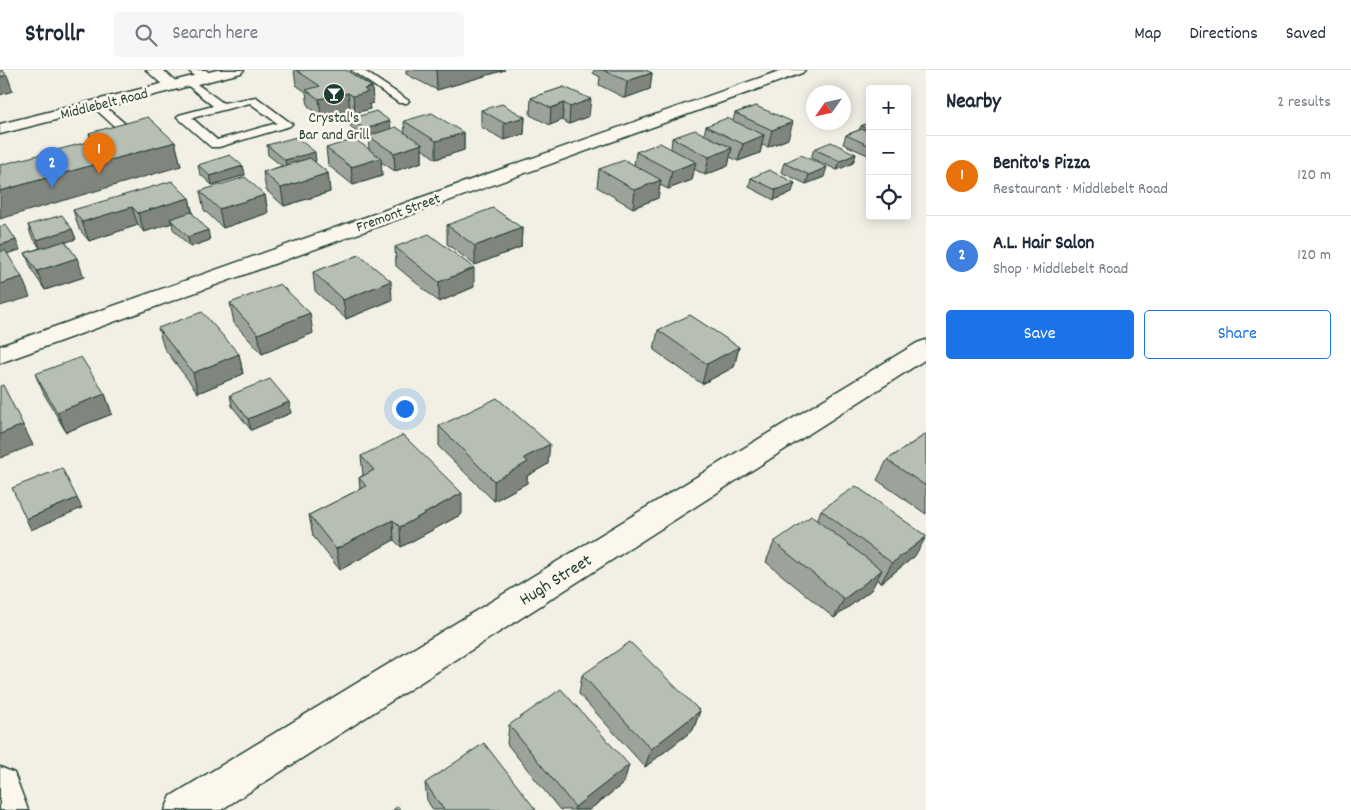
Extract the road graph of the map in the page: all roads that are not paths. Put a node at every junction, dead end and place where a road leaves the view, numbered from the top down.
1 (154, 70) edge
2 (236, 70) edge
3 (356, 70) edge
4 (797, 70) edge
5 (197, 76) edge
6 (173, 86) junction
7 (403, 101) dead end
8 (97, 105) junction
9 (221, 107) junction
10 (0, 129) edge
11 (115, 143) edge
12 (926, 348) edge
13 (0, 354) edge
14 (0, 786) edge
15 (8, 810) edge
16 (185, 810) edge

1 - 6 street
2 - 5 street, Middlebelt Road
3 - 7 lane
4 - 13 street, Fremont Street
5 - 6 street, Middlebelt Road
5 - 9 lane
6 - 8 street, Middlebelt Road
8 - 10 street, Middlebelt Road
8 - 11 lane
9 - 9 lane
12 - 16 street, Hugh Street
14 - 15 street

